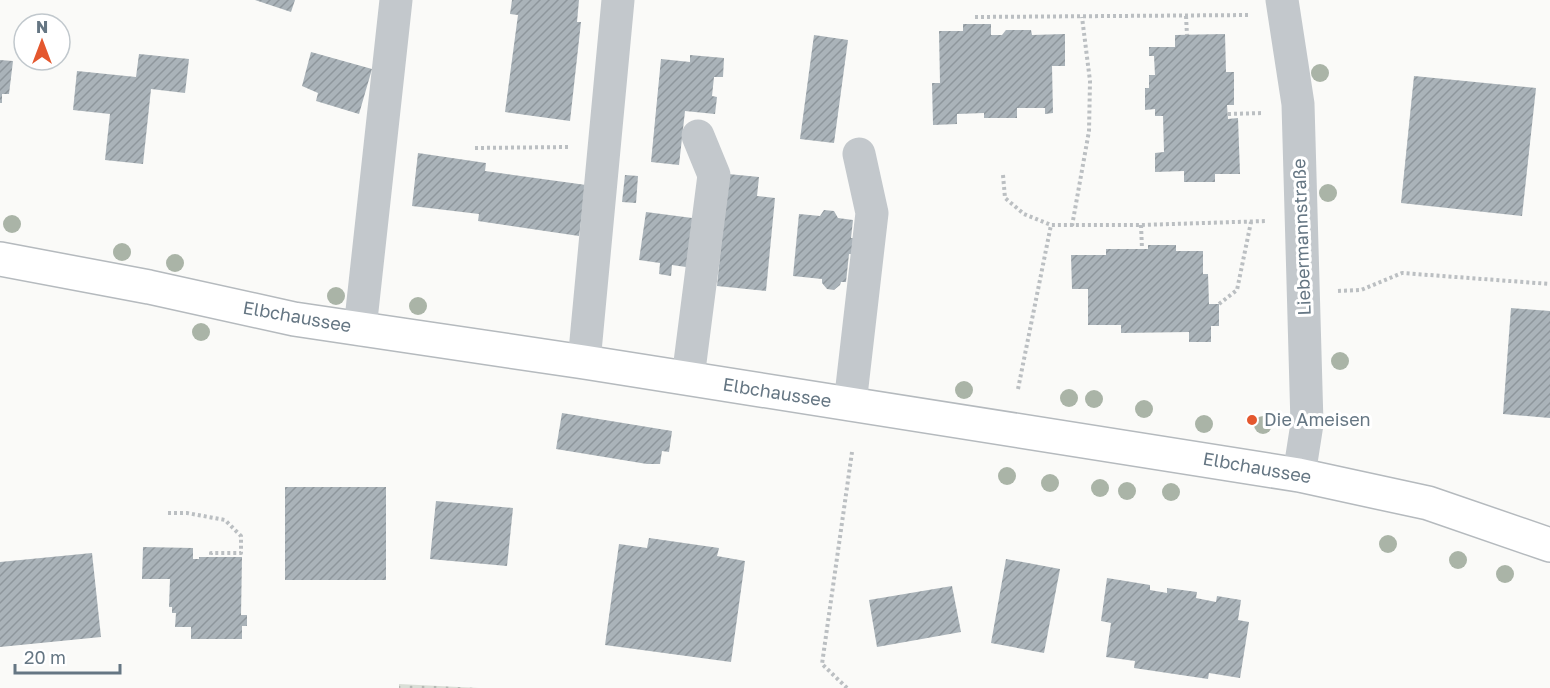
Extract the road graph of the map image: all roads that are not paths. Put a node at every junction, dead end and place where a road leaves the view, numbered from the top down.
1 (396, 0) edge
2 (618, 0) edge
3 (1283, 7) edge
4 (698, 136) dead end
5 (860, 154) dead end
6 (0, 259) edge
7 (360, 329) junction
8 (584, 362) junction
9 (688, 378) junction
10 (850, 404) junction
11 (1299, 475) junction
12 (1550, 545) edge

1 - 7 street
2 - 8 street
3 - 11 street, Liebermannstraße
4 - 9 street
5 - 10 street
6 - 7 main road, Elbchaussee
7 - 8 main road, Elbchaussee
8 - 9 main road, Elbchaussee
9 - 10 main road, Elbchaussee
10 - 11 main road, Elbchaussee
11 - 12 main road, Elbchaussee

